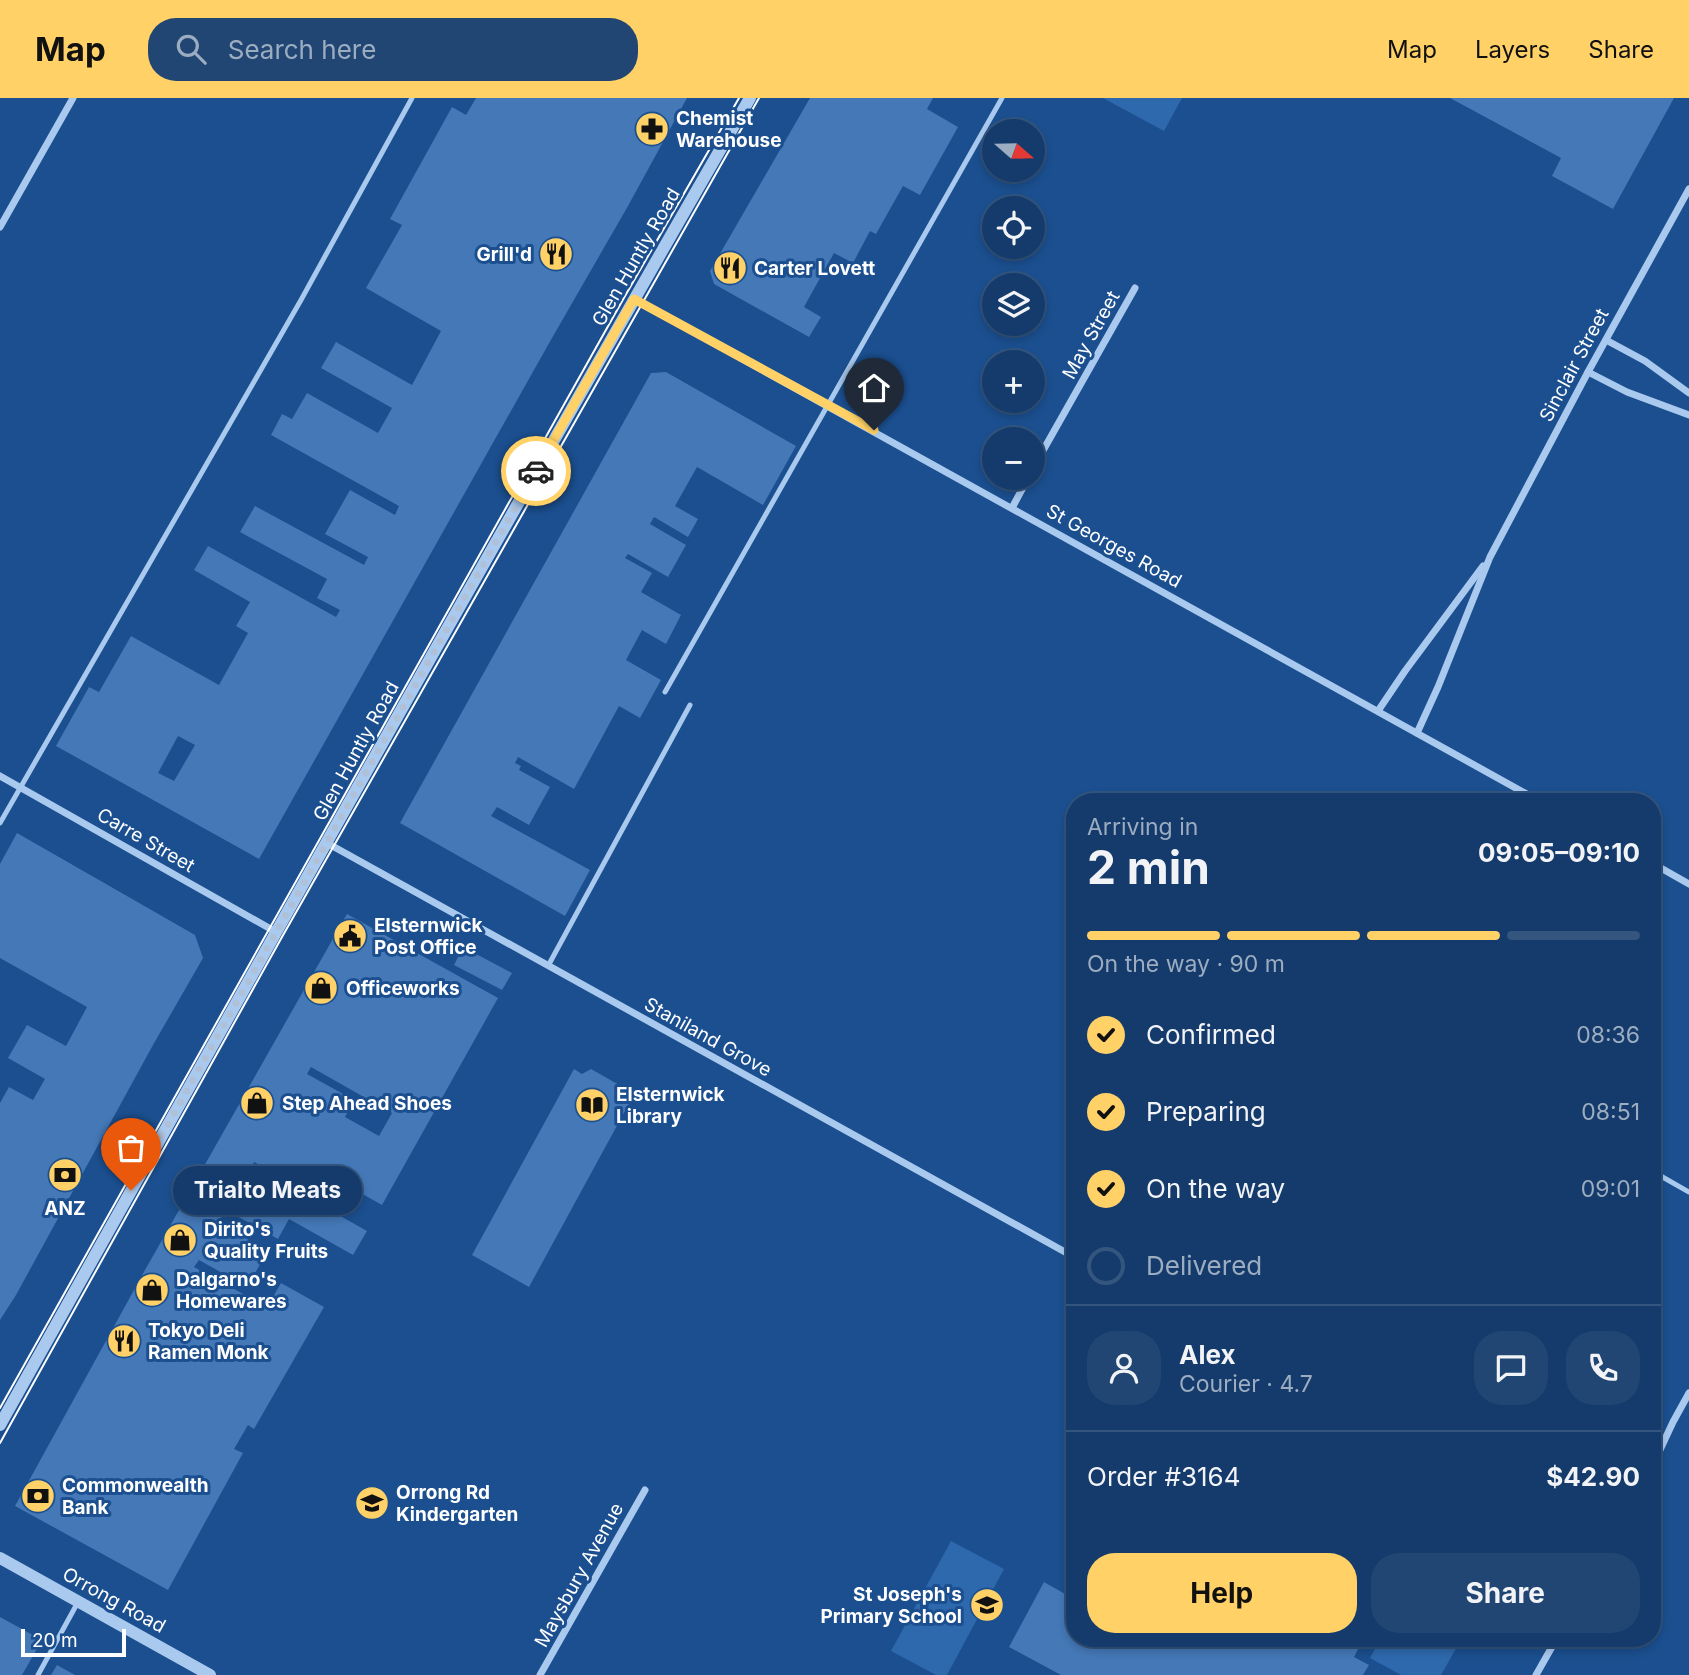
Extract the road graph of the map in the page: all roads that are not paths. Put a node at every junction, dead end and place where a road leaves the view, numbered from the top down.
1 (73, 98) edge
2 (412, 98) edge
3 (750, 98) edge
4 (1002, 98) edge
5 (1689, 189) edge
6 (0, 227) edge
7 (1136, 288) dead end
8 (634, 299) junction
9 (1605, 340) junction
10 (1588, 372) junction
11 (1689, 393) edge
12 (828, 405) junction
13 (1689, 415) edge
14 (1045, 447) edge
15 (1022, 490) edge
16 (1012, 508) junction
17 (1490, 557) junction
18 (665, 692) dead end
19 (690, 705) dead end
20 (1378, 711) junction
21 (1417, 733) junction
22 (0, 776) edge
23 (21, 787) junction
24 (1525, 793) edge
25 (0, 823) edge
26 (327, 843) junction
27 (1661, 868) edge
28 (1689, 884) edge
29 (276, 932) junction
30 (548, 966) junction
31 (1661, 1176) edge
32 (1689, 1192) edge
33 (1066, 1254) edge
34 (1689, 1393) edge
35 (0, 1425) edge
36 (1661, 1447) edge
37 (645, 1490) dead end
38 (0, 1558) edge
39 (78, 1602) junction
40 (1552, 1647) edge
41 (38, 1675) edge
42 (210, 1675) edge
43 (540, 1675) edge
44 (1536, 1675) edge

1 - 6 street
2 - 23 lane
3 - 8 street, Glen Huntly Road
4 - 12 lane
5 - 9 street, Sinclair Street
7 - 14 street, May Street
8 - 12 street, St Georges Road
8 - 26 street, Glen Huntly Road
9 - 10 street, Sinclair Street
9 - 11 street
10 - 13 street
10 - 17 street, Sinclair Street
12 - 16 street, St Georges Road
12 - 18 lane
15 - 16 street
16 - 20 street, St Georges Road
17 - 20 street, Sinclair Street
17 - 21 street, Sinclair Street
19 - 30 lane
20 - 21 street, St Georges Road
21 - 24 street, St Georges Road
22 - 23 street, Carre Street
23 - 25 lane
23 - 29 street, Carre Street
26 - 29 street, Glen Huntly Road
26 - 30 street, Staniland Grove
27 - 28 street
29 - 35 street, Glen Huntly Road
30 - 33 street, Staniland Grove
31 - 32 lane
34 - 36 street
37 - 43 street, Maysbury Avenue
38 - 39 street, Orrong Road
39 - 41 lane
39 - 42 street, Orrong Road
40 - 44 street

